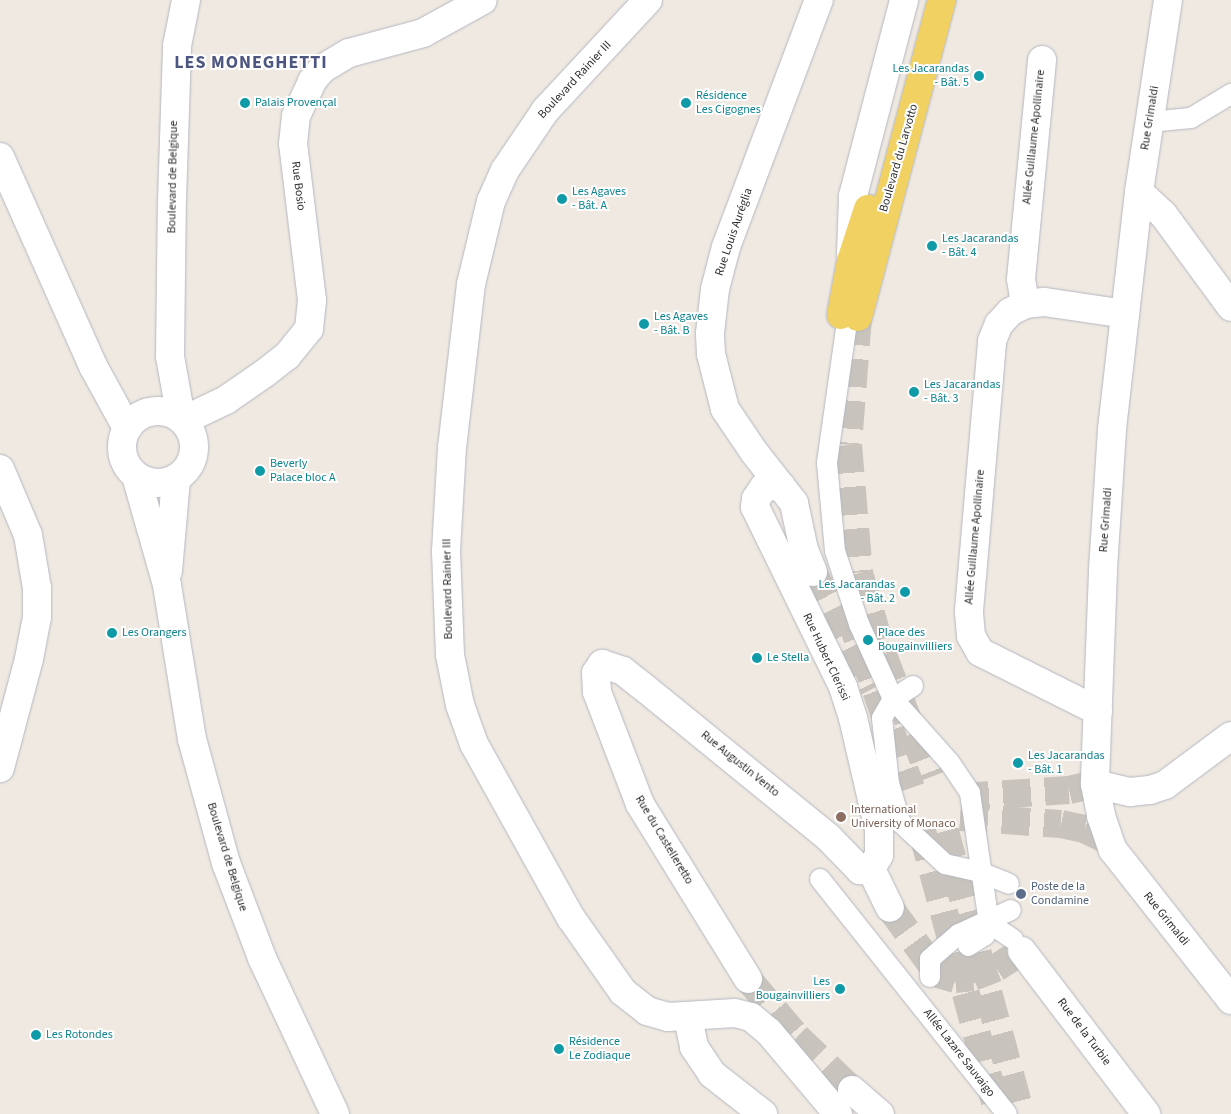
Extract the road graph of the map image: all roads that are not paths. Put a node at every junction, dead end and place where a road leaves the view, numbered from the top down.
1 (186, 0) edge
2 (483, 0) edge
3 (648, 0) edge
4 (819, 0) edge
5 (904, 0) edge
6 (926, 0) edge
7 (942, 0) edge
8 (1168, 0) edge
9 (1042, 60) dead end
10 (1231, 94) edge
11 (1149, 122) junction
12 (0, 157) edge
13 (1139, 192) junction
14 (851, 261) junction
15 (1025, 304) junction
16 (1231, 307) edge
17 (1125, 314) junction
18 (848, 320) junction
19 (174, 416) junction
20 (127, 428) junction
21 (0, 469) edge
22 (136, 476) junction
23 (176, 479) junction
24 (781, 486) junction
25 (813, 572) tunnel mouth
26 (167, 585) junction
27 (602, 664) joint
28 (913, 686) dead end
29 (893, 699) junction
30 (1098, 711) junction
31 (1231, 736) edge
32 (0, 768) edge
33 (1096, 784) junction
34 (875, 862) junction
35 (980, 872) junction
36 (820, 879) dead end
37 (1009, 884) dead end
38 (890, 908) tunnel mouth
39 (1009, 930) junction
40 (748, 979) tunnel mouth
41 (911, 992) junction
42 (1231, 1000) edge
43 (688, 1018) junction
44 (852, 1090) tunnel mouth
45 (336, 1114) edge
46 (763, 1114) edge
47 (838, 1114) edge
48 (880, 1114) edge
49 (1007, 1114) edge
50 (1146, 1114) edge

1 - 19 street, Boulevard de Belgique
2 - 19 street, Rue Bosio
3 - 43 street, Boulevard Rainier III
4 - 24 street, Rue Louis Auréglia
5 - 14 street
6 - 14 main road, Boulevard du Larvotto
7 - 18 main road, Boulevard du Larvotto
8 - 11 street, Rue Grimaldi
9 - 15 street, Allée Guillaume Apollinaire
10 - 11 street
11 - 13 street, Rue Grimaldi
12 - 20 street
13 - 16 street
13 - 17 street, Rue Grimaldi
14 - 18 main road, Boulevard du Larvotto
15 - 17 street
15 - 30 street, Allée Guillaume Apollinaire
17 - 30 street, Rue Grimaldi
18 - 29 street
19 - 20 street
19 - 23 street
20 - 22 street
21 - 32 street
22 - 23 street
22 - 26 street, Boulevard de Belgique
23 - 26 street, Boulevard de Belgique
24 - 25 street, Rue Louis Auréglia
24 - 34 street, Rue Hubert Clerissi
26 - 45 street, Boulevard de Belgique
27 - 34 street, Rue Augustin Vento
27 - 40 street, Rue du Castelleretto
28 - 29 street
29 - 35 street
29 - 35 street
30 - 33 street, Rue Grimaldi
31 - 33 street
33 - 42 street, Rue Grimaldi
34 - 38 street
35 - 37 street
35 - 39 street
36 - 41 street, Allée Lazare Sauvaigo
39 - 41 street
39 - 50 street, Rue de la Turbie
41 - 49 street, Allée Lazare Sauvaigo
43 - 46 street
43 - 47 street, Boulevard Rainier III
44 - 48 street

